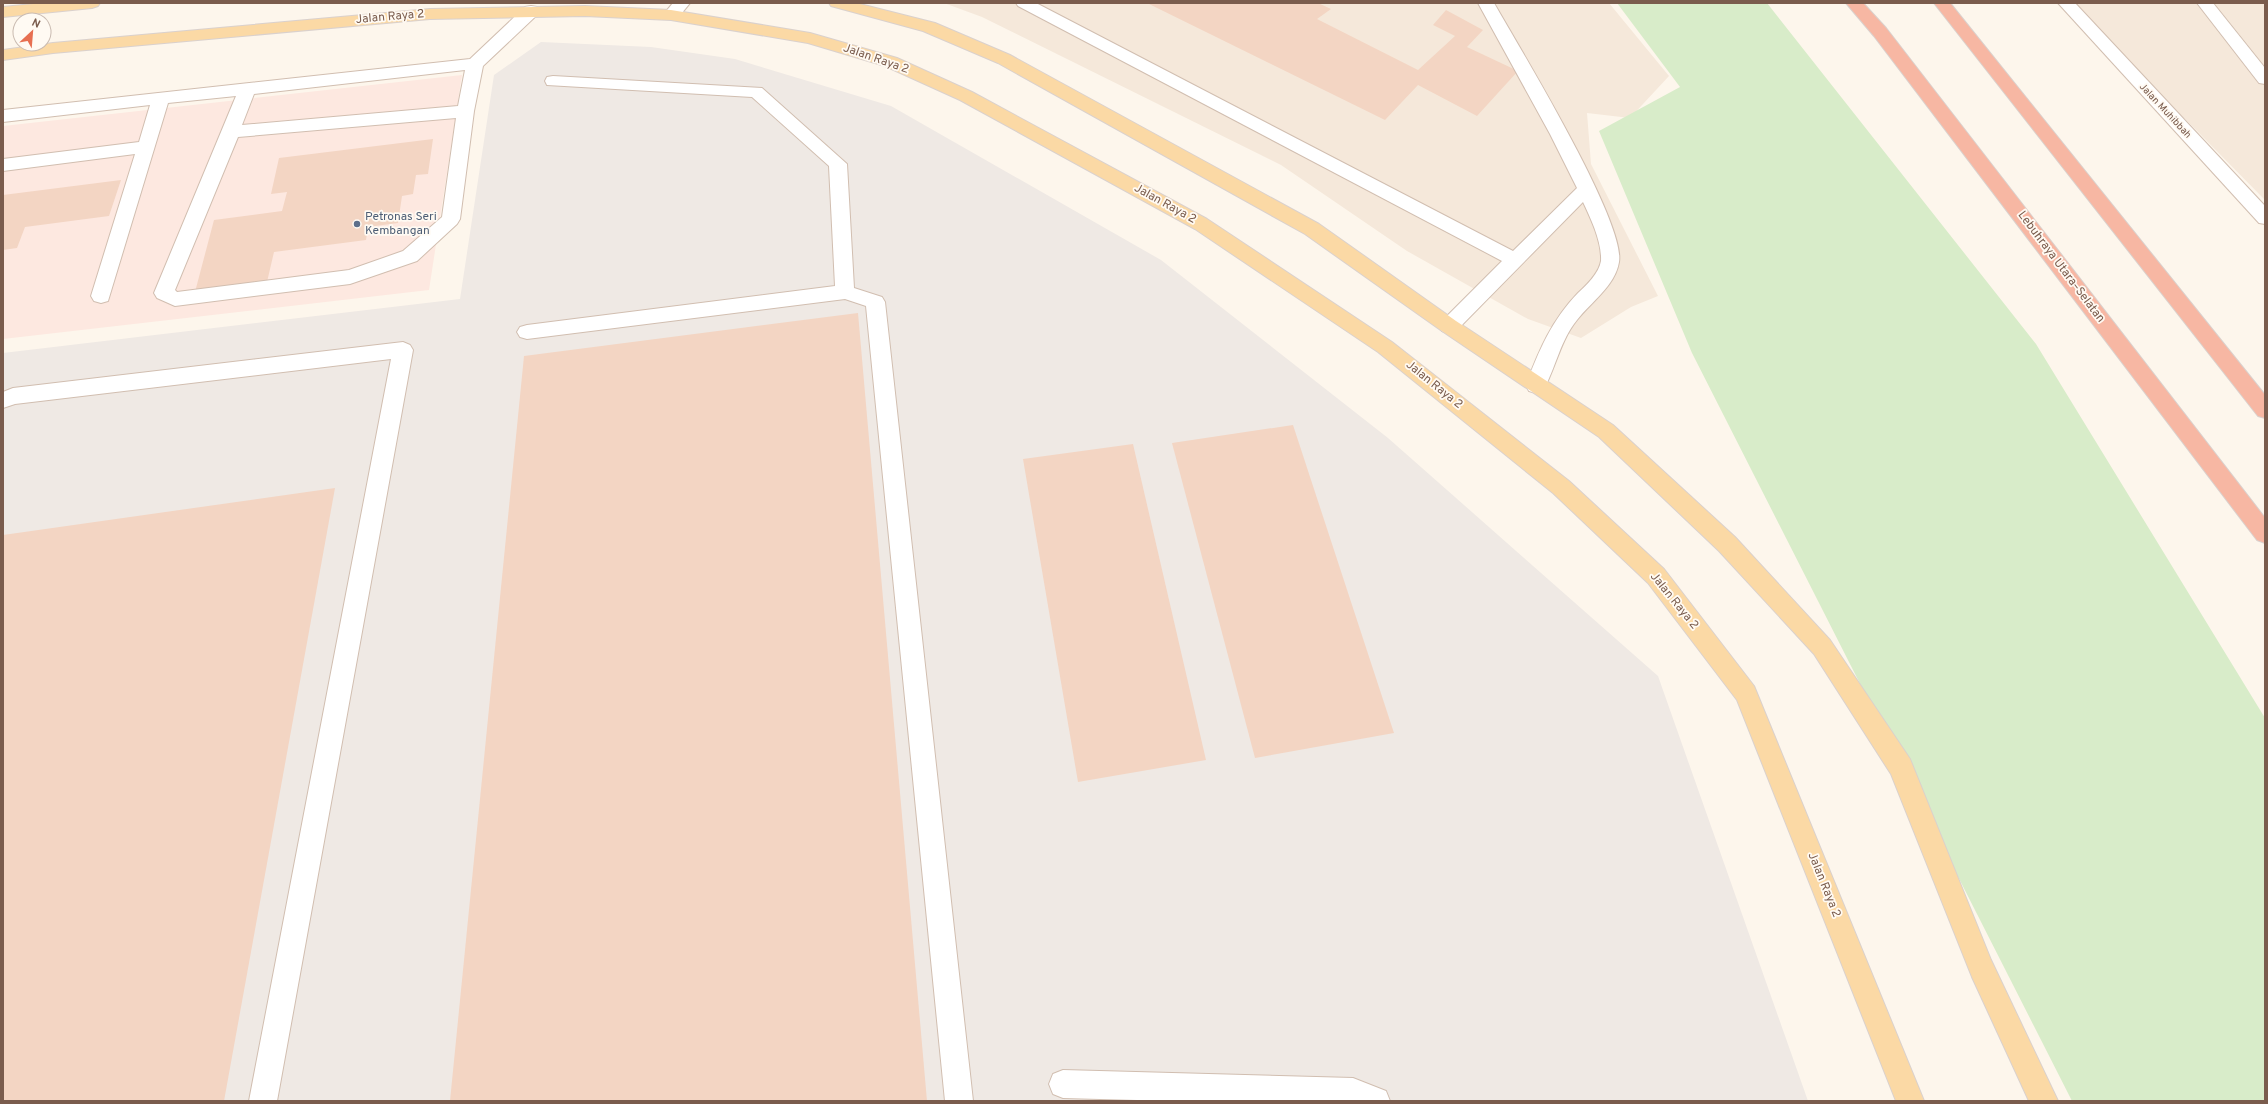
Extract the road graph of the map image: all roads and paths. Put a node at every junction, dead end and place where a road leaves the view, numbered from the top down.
1 (92, 3) edge
2 (837, 3) edge
3 (1024, 3) edge
4 (1486, 3) edge
5 (1854, 3) edge
6 (1942, 3) edge
7 (2066, 3) edge
8 (2205, 3) edge
9 (676, 9) edge
10 (531, 11) junction
11 (3, 12) edge
12 (3, 55) edge
13 (476, 64) junction
14 (2265, 79) edge
15 (553, 81) dead end
16 (247, 89) junction
17 (161, 98) junction
18 (465, 111) junction
19 (3, 116) edge
20 (231, 132) junction
21 (146, 147) junction
22 (3, 165) edge
23 (1587, 188) junction
24 (2265, 218) edge
25 (1515, 260) junction
26 (845, 292) junction
27 (101, 296) dead end
28 (1449, 326) junction
29 (527, 332) dead end
30 (1536, 385) junction
31 (3, 400) edge
32 (2265, 410) edge
33 (2265, 534) edge
34 (1063, 1084) dead end
35 (1259, 1095) edge
36 (264, 1101) edge
37 (960, 1101) edge
38 (1376, 1101) edge
39 (1910, 1101) edge
40 (2044, 1101) edge

1 - 11 main road
2 - 28 main road
3 - 25 street
4 - 23 street
5 - 33 highway, Lebuhraya Utara–Selatan
6 - 32 highway
7 - 24 street, Jalan Muhibbah
8 - 14 street
9 - 10 main road, Jalan Raya 2
9 - 39 main road, Jalan Raya 2
10 - 12 main road, Jalan Raya 2
10 - 13 street
13 - 16 street
13 - 18 street
15 - 26 street
16 - 17 street
16 - 20 street
17 - 19 street
17 - 21 street
18 - 20 street
18 - 20 street
21 - 22 street
21 - 27 street
23 - 25 street
23 - 30 street
25 - 28 street
26 - 29 street
26 - 37 street
28 - 30 main road
30 - 40 main road
31 - 36 street
34 - 35 street
35 - 38 street

